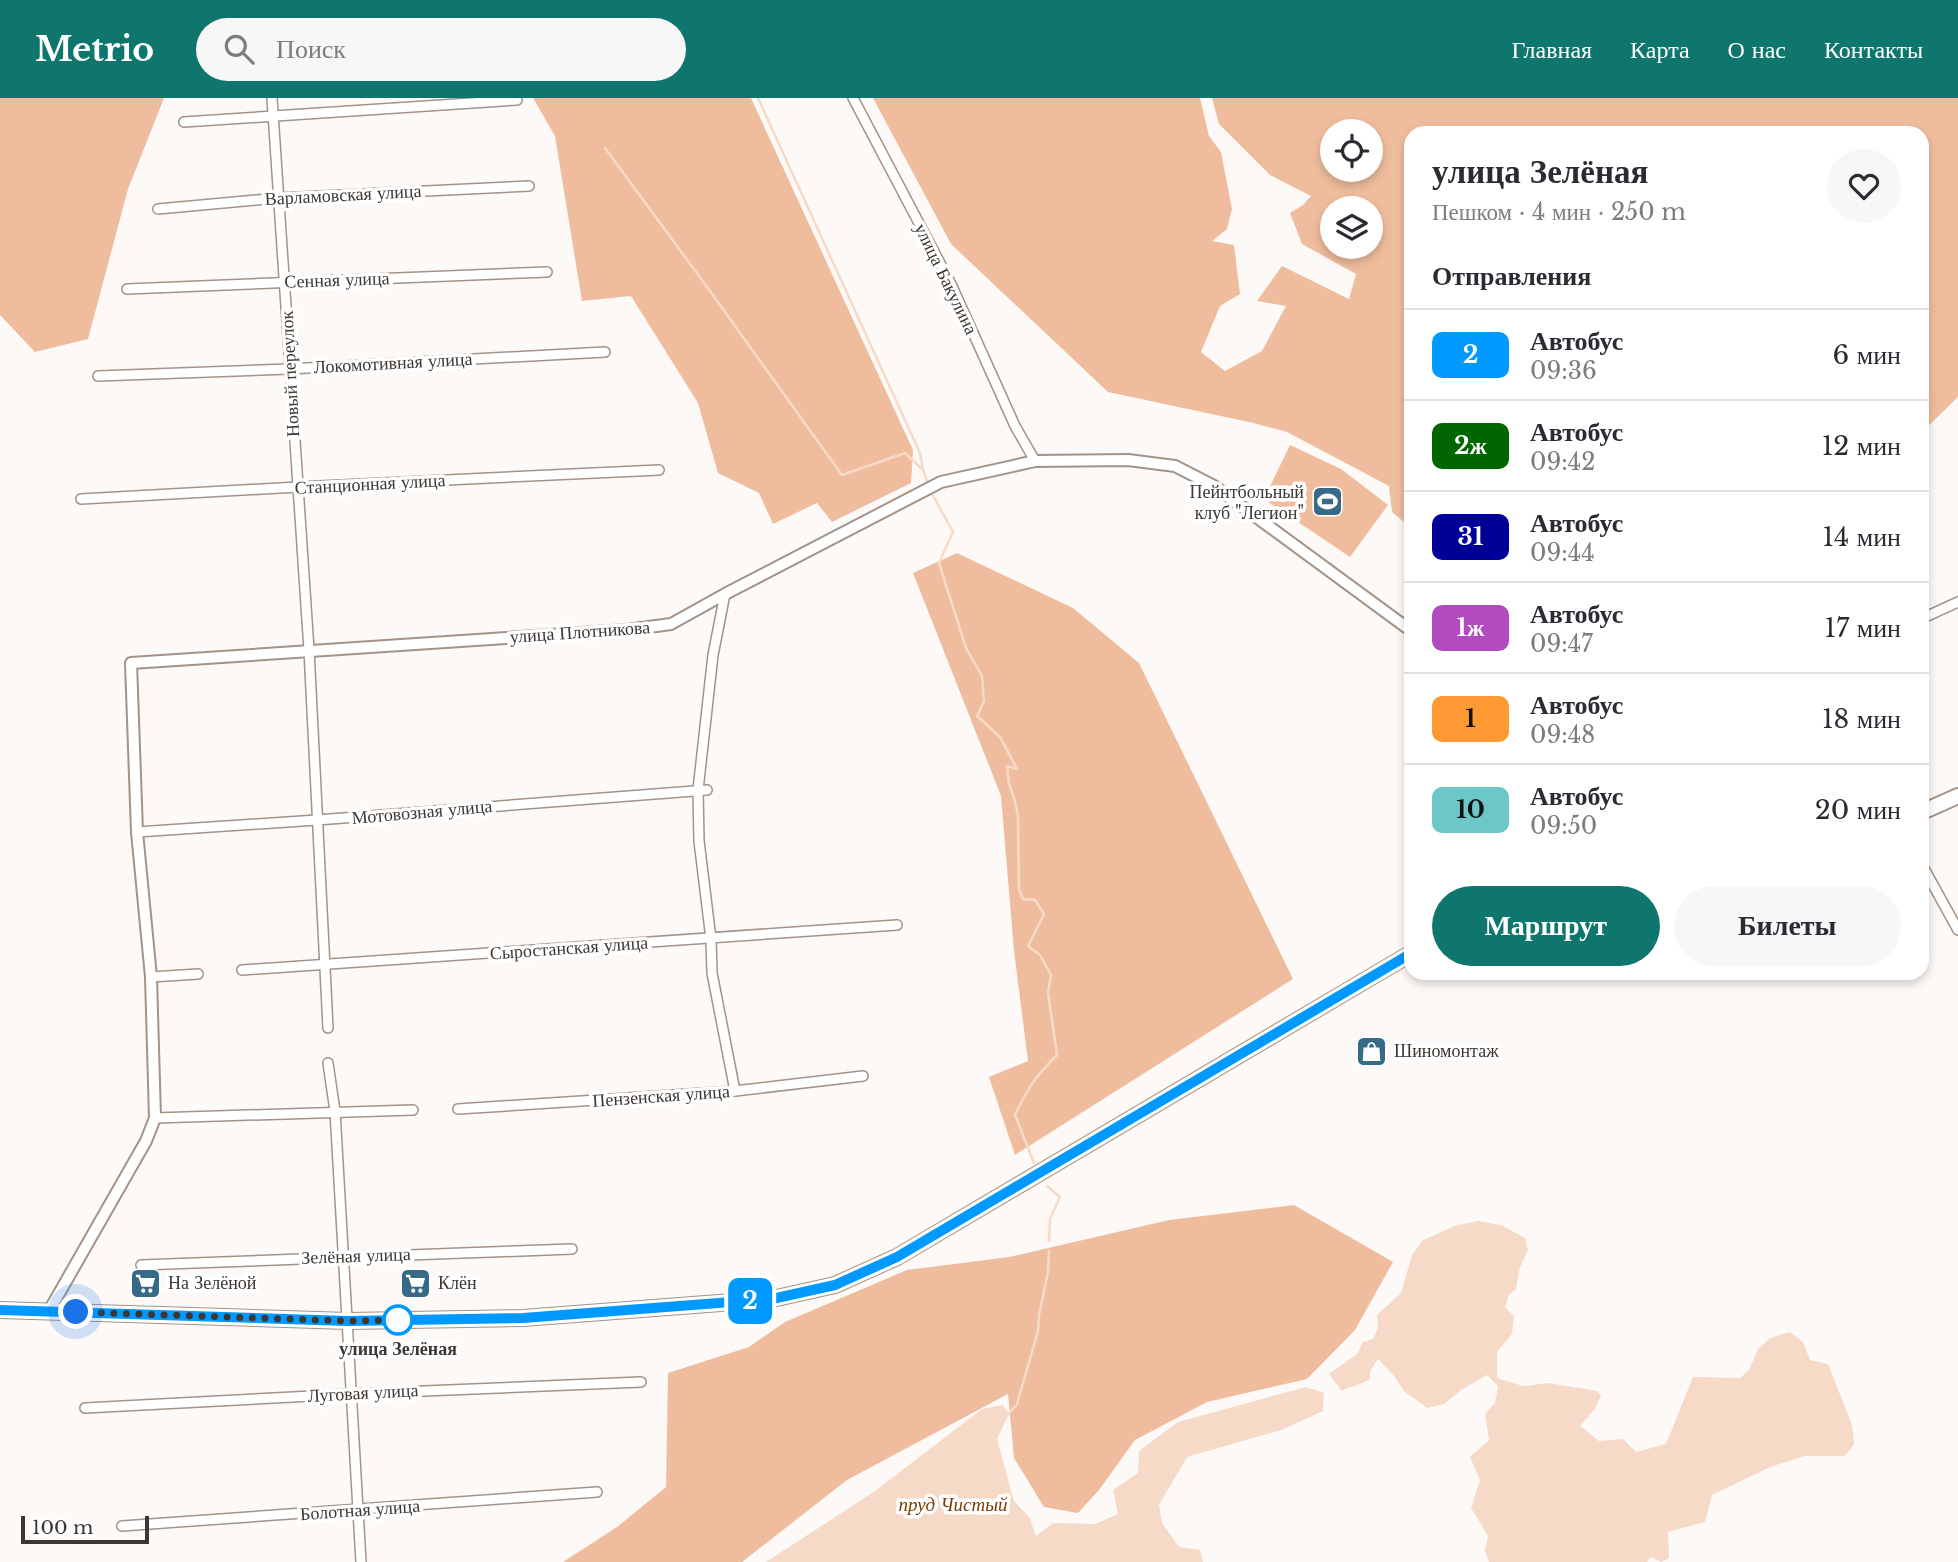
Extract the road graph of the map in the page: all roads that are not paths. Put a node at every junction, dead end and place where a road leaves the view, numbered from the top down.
1 (272, 98) edge
2 (853, 98) edge
3 (517, 100) dead end
4 (274, 115) junction
5 (184, 121) dead end
6 (529, 186) dead end
7 (279, 198) junction
8 (158, 209) dead end
9 (547, 272) dead end
10 (285, 282) junction
11 (127, 289) dead end
12 (605, 352) dead end
13 (289, 369) junction
14 (98, 376) dead end
15 (1035, 461) junction
16 (659, 470) dead end
17 (298, 487) junction
18 (81, 499) dead end
19 (725, 594) junction
20 (1958, 602) edge
21 (1929, 615) edge
22 (1404, 626) edge
23 (309, 650) junction
24 (703, 790) junction
25 (1958, 796) edge
26 (1929, 809) edge
27 (317, 820) junction
28 (137, 832) junction
29 (1929, 878) edge
30 (897, 925) dead end
31 (1958, 930) edge
32 (711, 939) junction
33 (1404, 958) edge
34 (323, 964) junction
35 (242, 971) dead end
36 (198, 974) dead end
37 (151, 977) junction
38 (328, 1028) dead end
39 (328, 1063) dead end
40 (863, 1076) dead end
41 (735, 1091) junction
42 (458, 1109) dead end
43 (413, 1110) dead end
44 (335, 1111) junction
45 (155, 1118) junction
46 (572, 1249) dead end
47 (344, 1256) junction
48 (141, 1265) dead end
49 (0, 1310) edge
50 (49, 1311) junction
51 (348, 1321) junction
52 (641, 1381) dead end
53 (351, 1394) junction
54 (85, 1408) dead end
55 (597, 1492) dead end
56 (358, 1510) junction
57 (122, 1526) dead end
58 (361, 1562) edge

1 - 4 street, Новый переулок
2 - 15 street, улица Бакулина
3 - 4 street
4 - 5 street
4 - 7 street, Новый переулок
6 - 7 street, Варламовская улица
7 - 8 street, Варламовская улица
7 - 10 street, Новый переулок
9 - 10 street, Сенная улица
10 - 11 street, Сенная улица
10 - 13 street, Новый переулок
12 - 13 street, Локомотивная улица
13 - 14 street, Локомотивная улица
13 - 17 street, Новый переулок
15 - 19 street, улица Плотникова
15 - 22 street, улица Плотникова
16 - 17 street, Станционная улица
17 - 18 street, Станционная улица
17 - 23 street, Новый переулок
19 - 23 street, улица Плотникова
19 - 24 street
20 - 21 street
23 - 27 street, Новый переулок
23 - 28 street, улица Плотникова
24 - 27 street, Мотовозная улица
24 - 32 street
25 - 26 main road
27 - 28 street, Мотовозная улица
27 - 34 street, Новый переулок
28 - 37 street
29 - 31 street
30 - 32 street, Сыростанская улица
32 - 34 street, Сыростанская улица
32 - 41 street
33 - 51 main road
34 - 35 street, Сыростанская улица
34 - 38 street, Новый переулок
36 - 37 street
37 - 45 street
39 - 44 street
40 - 41 street, Пензенская улица
41 - 42 street, Пензенская улица
43 - 44 street
44 - 45 street
44 - 47 street
45 - 50 street
46 - 47 street, Зелёная улица
47 - 48 street, Зелёная улица
47 - 51 street
49 - 50 main road
50 - 51 main road
51 - 53 street
52 - 53 street, Луговая улица
53 - 54 street, Луговая улица
53 - 56 street
55 - 56 street, Болотная улица
56 - 57 street, Болотная улица
56 - 58 street

